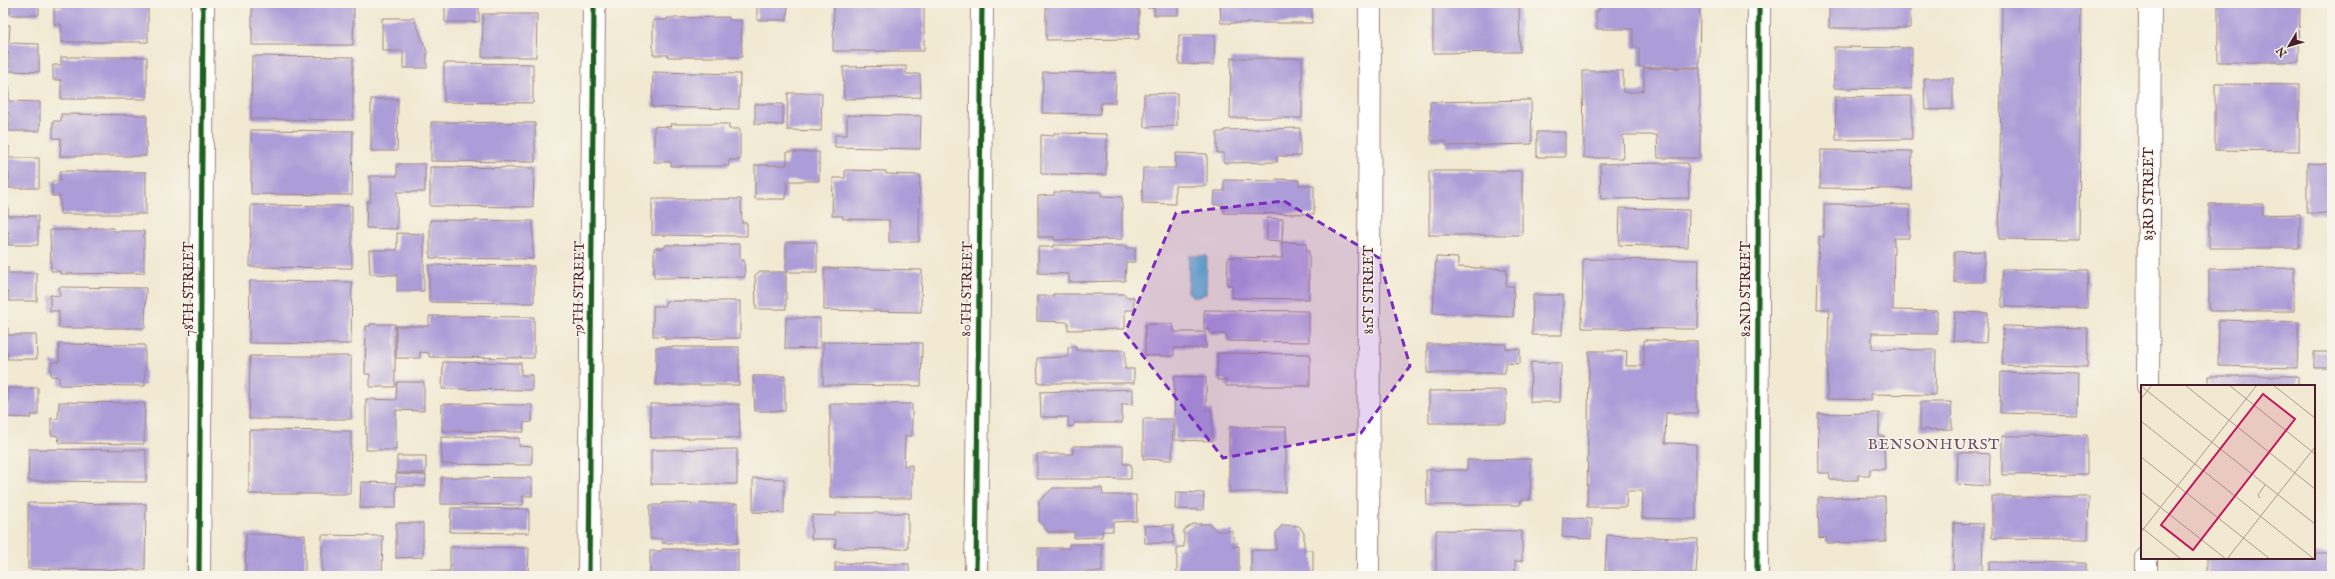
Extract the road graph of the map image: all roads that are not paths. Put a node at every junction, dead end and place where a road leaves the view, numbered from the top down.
1 (203, 3) edge
2 (594, 3) edge
3 (982, 3) edge
4 (1370, 3) edge
5 (1759, 3) edge
6 (2150, 3) edge
7 (2148, 385) edge
8 (2146, 559) edge
9 (199, 576) edge
10 (589, 576) edge
11 (976, 576) edge
12 (1368, 576) edge
13 (1757, 576) edge
14 (2146, 576) edge

1 - 9 street, 78TH STREET
2 - 10 street, 79TH STREET
3 - 11 street, 80TH STREET
4 - 12 street, 81ST STREET
5 - 13 street, 82ND STREET
6 - 7 street, 83RD STREET
8 - 14 street

